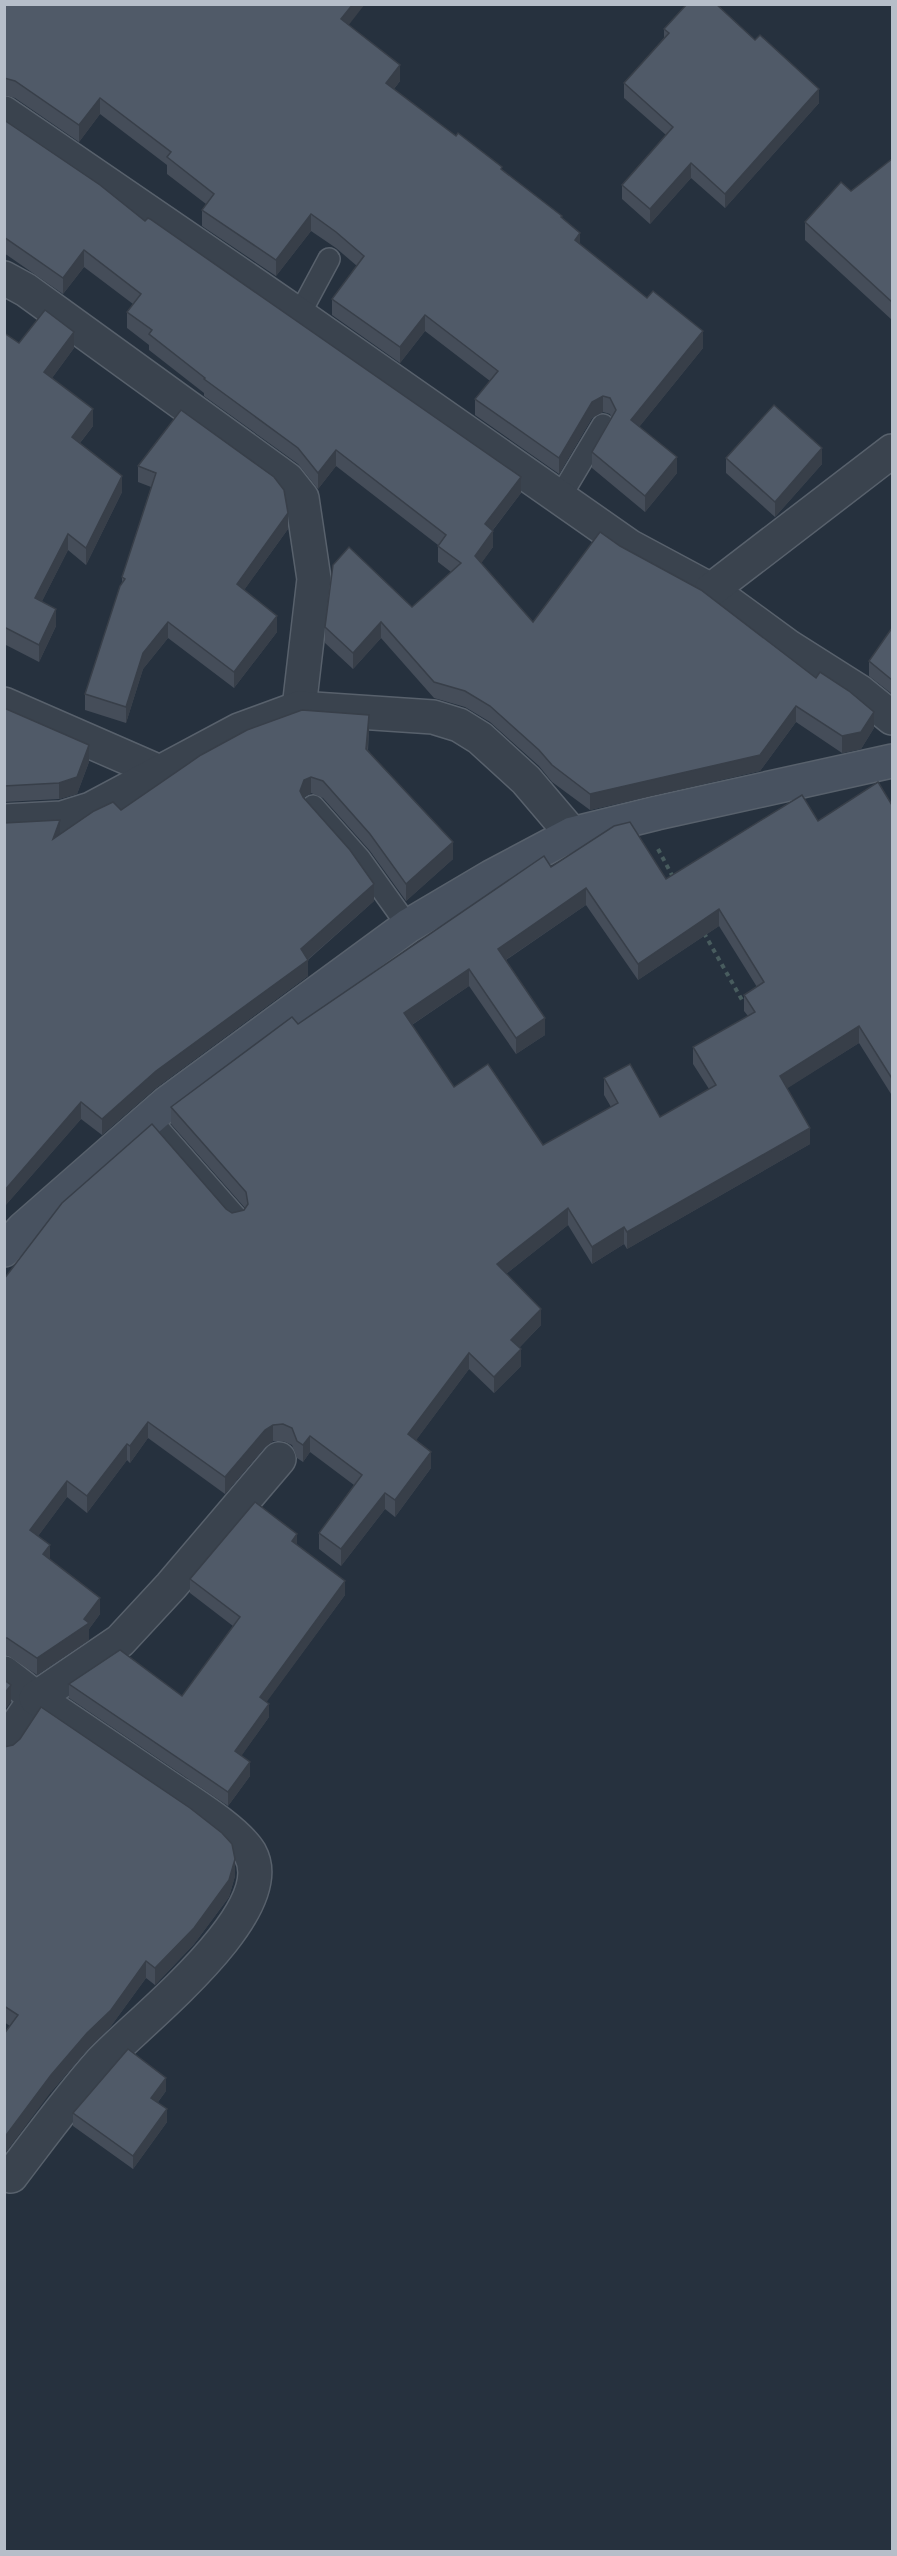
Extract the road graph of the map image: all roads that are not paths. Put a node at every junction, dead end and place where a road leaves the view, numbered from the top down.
1 (4, 113) edge
2 (329, 259) dead end
3 (4, 278) edge
4 (299, 315) junction
5 (603, 425) dead end
6 (892, 451) edge
7 (560, 496) junction
8 (711, 590) junction
9 (4, 704) edge
10 (299, 708) junction
11 (892, 718) edge
12 (892, 761) edge
13 (162, 773) junction
14 (313, 806) edge
15 (4, 821) edge
16 (572, 834) junction
17 (408, 926) junction
18 (149, 1118) junction
19 (236, 1217) edge
20 (4, 1250) edge
21 (279, 1460) dead end
22 (4, 1673) edge
23 (36, 1698) junction
24 (4, 1745) edge
25 (11, 2176) dead end

1 - 4 street
2 - 4 lane
3 - 10 street
4 - 7 street
5 - 7 lane
6 - 8 street
7 - 8 street
8 - 11 street
9 - 13 street
10 - 13 street
10 - 16 street
12 - 16 main road
13 - 15 street
14 - 17 lane
16 - 17 main road
17 - 18 main road
18 - 19 lane
18 - 20 main road
21 - 23 street
22 - 23 street
23 - 24 street
23 - 25 street

